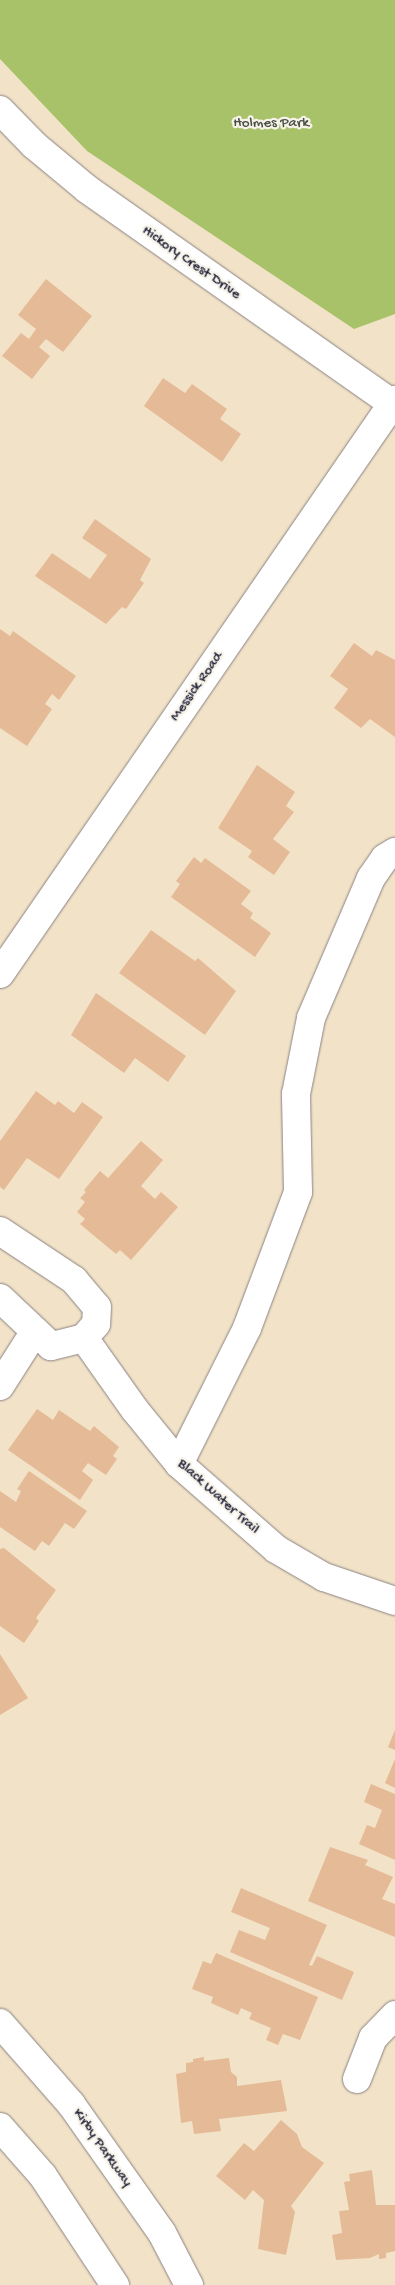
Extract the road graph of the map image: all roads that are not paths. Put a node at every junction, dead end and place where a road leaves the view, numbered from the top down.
1 (0, 110) edge
2 (394, 402) edge
3 (395, 852) edge
4 (0, 974) edge
5 (0, 1231) edge
6 (0, 1298) edge
7 (35, 1331) junction
8 (84, 1338) junction
9 (0, 1386) edge
10 (179, 1464) junction
11 (395, 1601) edge
12 (395, 2015) edge
13 (0, 2023) edge
14 (357, 2079) dead end
15 (0, 2127) edge
16 (115, 2285) edge
17 (189, 2285) edge

1 - 2 street, Hickory Crest Drive
2 - 4 street, Messick Road
3 - 10 street
5 - 8 street
6 - 7 street
7 - 8 street
7 - 9 street
8 - 10 street, Black Water Trail
10 - 11 street, Black Water Trail
12 - 14 street
13 - 17 street, Kirby Parkway
15 - 16 street

